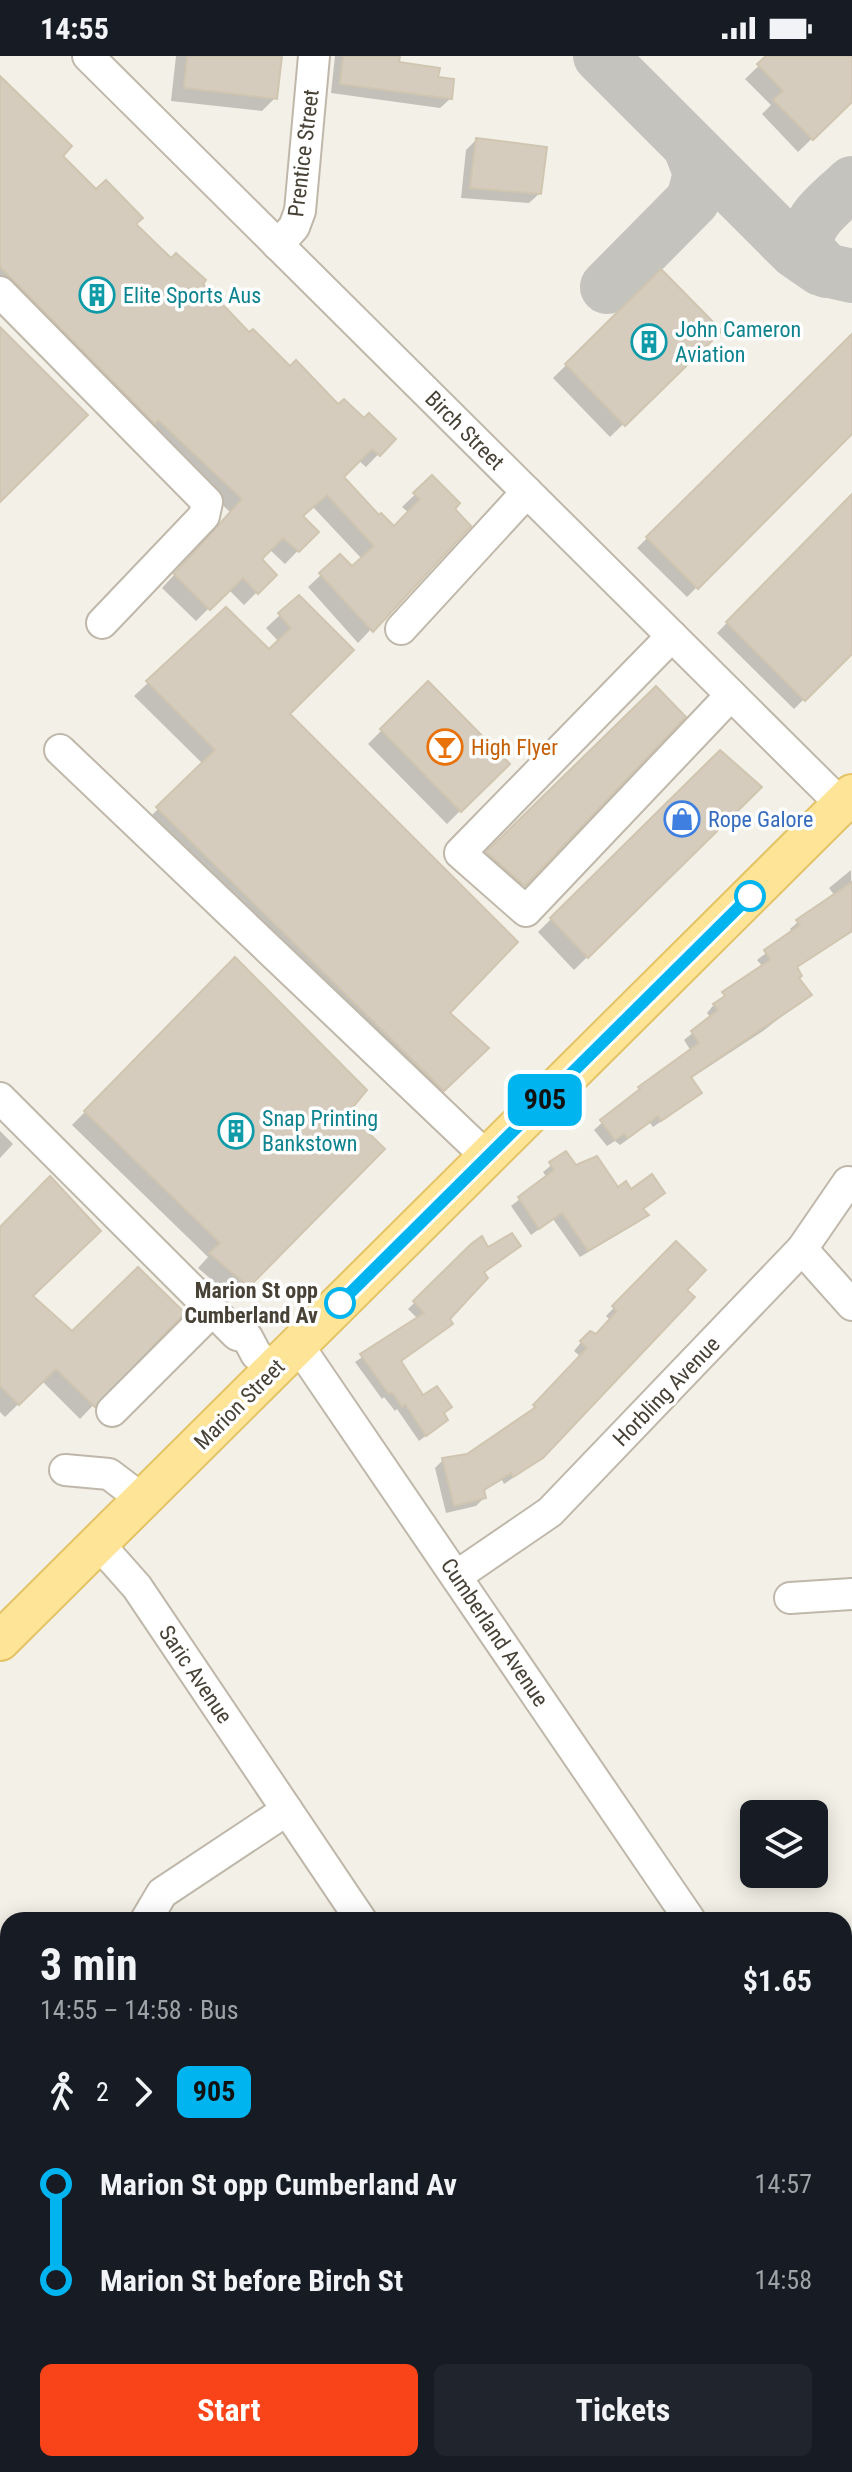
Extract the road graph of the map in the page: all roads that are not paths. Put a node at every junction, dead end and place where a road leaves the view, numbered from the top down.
1 (88, 56) edge
2 (314, 56) edge
3 (278, 245) junction
4 (0, 292) edge
5 (527, 492) junction
6 (102, 623) dead end
7 (401, 629) dead end
8 (672, 636) junction
9 (731, 695) junction
10 (60, 750) dead end
11 (847, 799) edge
12 (0, 1098) edge
13 (487, 1157) junction
14 (848, 1182) dead end
15 (802, 1249) junction
16 (852, 1305) edge
17 (212, 1311) junction
18 (266, 1351) junction
19 (112, 1411) dead end
20 (65, 1470) dead end
21 (142, 1499) junction
22 (98, 1543) junction
23 (458, 1575) junction
24 (852, 1594) edge
25 (790, 1598) dead end
26 (0, 1641) edge
27 (287, 1810) junction
28 (144, 1912) edge
29 (356, 1912) edge
30 (685, 1912) edge

1 - 3 street, Birch Street
2 - 3 street, Prentice Street
3 - 5 street, Birch Street
4 - 6 street
5 - 7 street
5 - 8 street, Birch Street
8 - 9 street, Birch Street
8 - 9 street
9 - 11 street, Birch Street
10 - 13 street
11 - 13 main road, Marion Street
12 - 17 street, Cumberland Avenue
13 - 18 main road, Marion Street
14 - 15 street, Horbling Avenue
15 - 16 street
15 - 23 street, Horbling Avenue
17 - 18 street, Cumberland Avenue
17 - 19 street
18 - 21 main road, Marion Street
18 - 23 street, Cumberland Avenue
20 - 21 street
21 - 22 main road, Marion Street
22 - 26 main road, Marion Street
22 - 27 street, Saric Avenue
23 - 30 street, Cumberland Avenue
24 - 25 street
27 - 28 street
27 - 29 street, Saric Avenue

